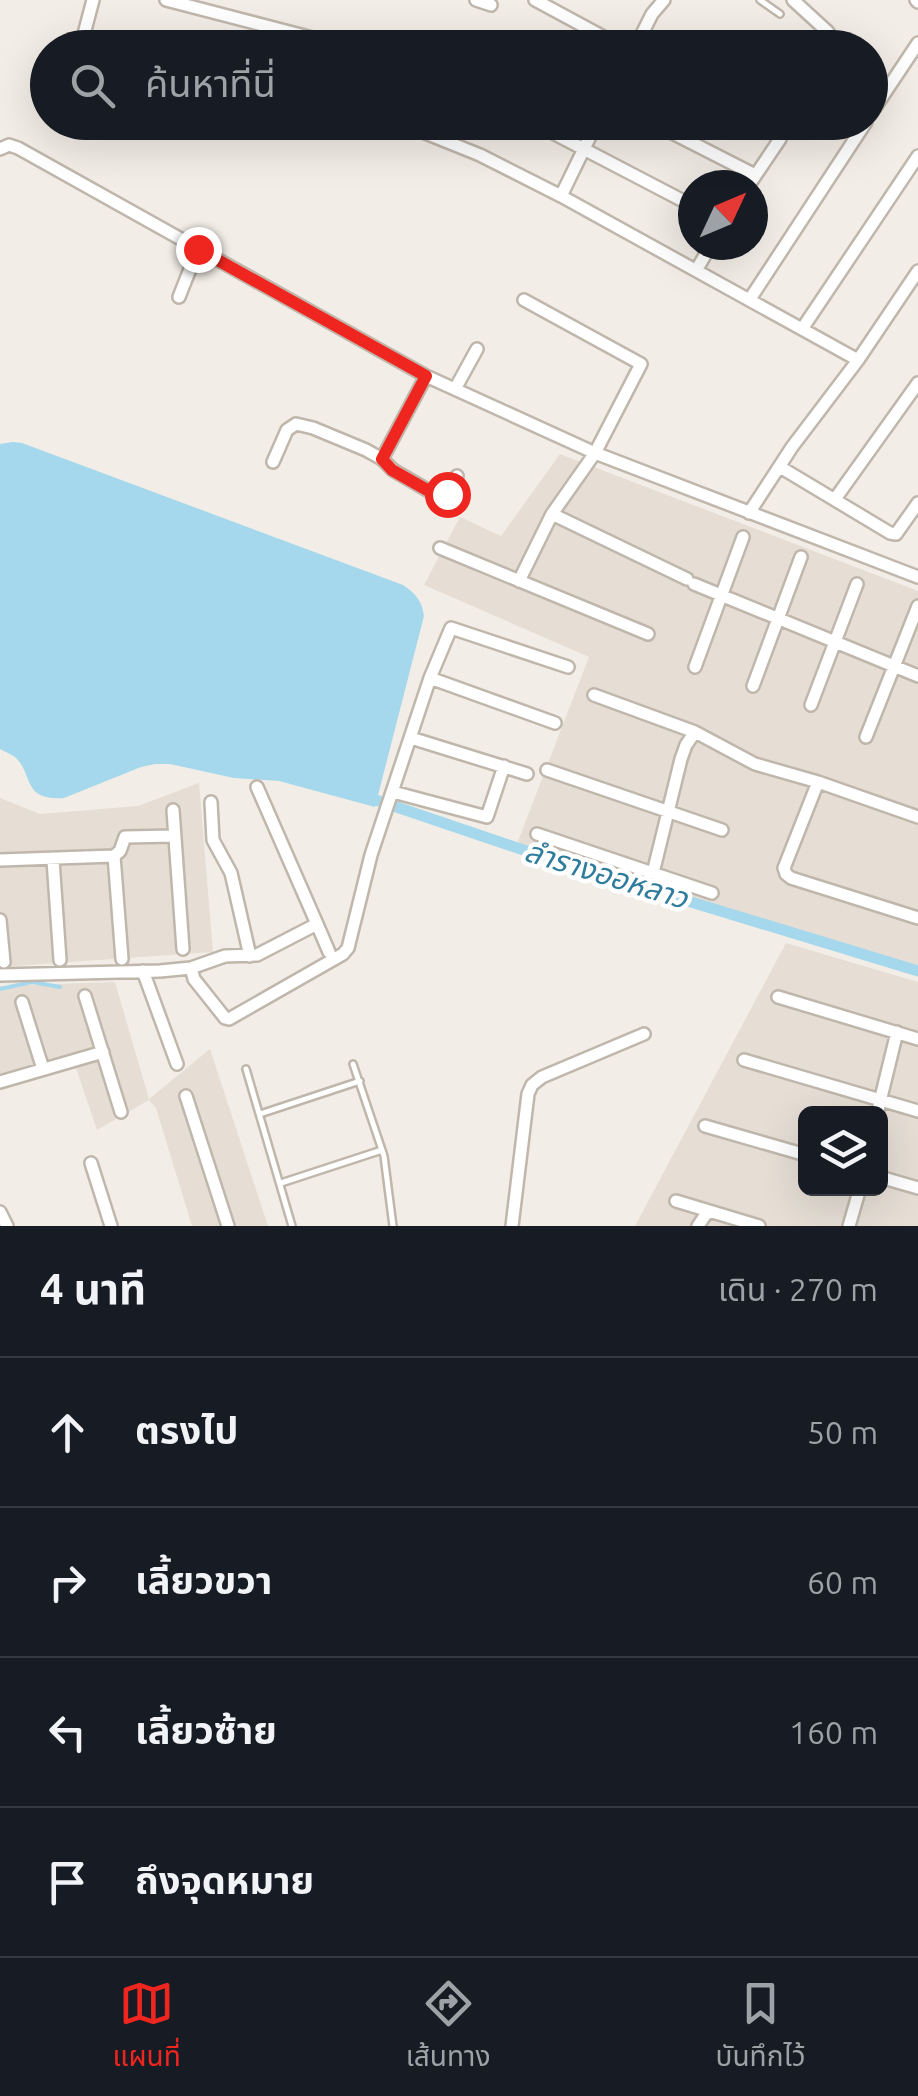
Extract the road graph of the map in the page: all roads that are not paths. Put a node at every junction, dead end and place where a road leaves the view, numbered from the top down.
1 (92, 0) edge
2 (166, 0) edge
3 (476, 0) edge
4 (535, 0) edge
5 (664, 0) edge
6 (760, 0) edge
7 (793, 0) edge
8 (490, 5) dead end
9 (780, 14) dead end
10 (85, 30) edge
11 (282, 30) edge
12 (591, 30) edge
13 (644, 30) edge
14 (826, 30) edge
15 (918, 43) edge
16 (888, 89) edge
17 (443, 140) edge
18 (566, 140) edge
19 (588, 140) edge
20 (682, 140) edge
21 (779, 140) edge
22 (854, 140) edge
23 (0, 149) edge
24 (583, 149) junction
25 (918, 156) edge
26 (735, 170) edge
27 (759, 170) edge
28 (561, 196) junction
29 (678, 198) edge
30 (198, 249) junction
31 (702, 260) edge
32 (696, 269) junction
33 (918, 271) edge
34 (179, 297) dead end
35 (750, 299) junction
36 (524, 300) dead end
37 (802, 329) junction
38 (478, 348) dead end
39 (858, 360) junction
40 (426, 376) junction
41 (918, 383) edge
42 (455, 389) junction
43 (595, 454) junction
44 (382, 459) junction
45 (272, 462) dead end
46 (780, 467) junction
47 (457, 476) dead end
48 (835, 499) junction
49 (918, 503) edge
50 (552, 514) junction
51 (749, 514) junction
52 (743, 537) dead end
53 (440, 548) dead end
54 (801, 558) dead end
55 (918, 578) edge
56 (519, 581) junction
57 (856, 584) dead end
58 (723, 597) junction
59 (918, 606) edge
60 (778, 620) junction
61 (648, 634) dead end
62 (836, 642) junction
63 (568, 667) dead end
64 (695, 667) dead end
65 (895, 667) junction
66 (918, 676) edge
67 (430, 678) junction
68 (753, 686) dead end
69 (594, 695) dead end
70 (811, 705) dead end
71 (555, 723) dead end
72 (695, 732) junction
73 (866, 737) dead end
74 (411, 738) junction
75 (504, 766) junction
76 (546, 770) dead end
77 (527, 774) dead end
78 (818, 782) junction
79 (257, 787) dead end
80 (393, 792) junction
81 (211, 802) dead end
82 (173, 810) dead end
83 (668, 812) junction
84 (918, 817) edge
85 (722, 830) dead end
86 (537, 834) dead end
87 (174, 836) junction
88 (114, 856) junction
89 (0, 860) edge
90 (53, 860) junction
91 (654, 873) junction
92 (712, 893) dead end
93 (918, 918) edge
94 (0, 920) edge
95 (316, 924) junction
96 (183, 949) dead end
97 (329, 952) dead end
98 (250, 956) junction
99 (122, 959) dead end
100 (60, 960) dead end
101 (4, 962) dead end
102 (191, 968) junction
103 (143, 971) junction
104 (0, 975) edge
105 (85, 996) dead end
106 (778, 997) dead end
107 (22, 1002) dead end
108 (897, 1032) junction
109 (644, 1034) dead end
110 (918, 1039) edge
111 (103, 1052) junction
112 (744, 1060) dead end
113 (178, 1064) dead end
114 (354, 1064) dead end
115 (246, 1068) dead end
116 (43, 1069) junction
117 (0, 1082) edge
118 (360, 1082) junction
119 (186, 1096) dead end
120 (880, 1100) junction
121 (879, 1106) edge
122 (918, 1111) edge
123 (121, 1112) dead end
124 (260, 1114) junction
125 (705, 1126) dead end
126 (382, 1150) junction
127 (798, 1153) edge
128 (90, 1162) dead end
129 (888, 1179) edge
130 (281, 1183) junction
131 (918, 1188) edge
132 (858, 1196) edge
133 (676, 1201) dead end
134 (708, 1211) junction
135 (0, 1212) edge
136 (8, 1226) edge
137 (111, 1226) edge
138 (228, 1226) edge
139 (292, 1226) edge
140 (393, 1226) edge
141 (512, 1226) edge
142 (698, 1226) edge
143 (759, 1226) edge
144 (849, 1226) edge

1 - 10 street
2 - 11 street
3 - 8 street
4 - 12 street
5 - 13 street
6 - 9 lane
7 - 14 street
15 - 16 street
17 - 28 street
18 - 24 street
19 - 24 street
20 - 26 street
21 - 27 street
22 - 35 street
23 - 30 street
24 - 28 street
24 - 29 street
25 - 37 street
28 - 32 street
30 - 34 street
30 - 40 street
31 - 32 street
32 - 35 street
33 - 39 street
35 - 37 street
36 - 43 street
37 - 39 street
38 - 42 street
39 - 46 street
40 - 42 street
40 - 44 street
41 - 48 street
42 - 43 street
43 - 50 street
43 - 51 street
44 - 45 street
44 - 47 street
46 - 48 street
46 - 51 street
48 - 49 street
50 - 56 street
50 - 58 street
51 - 55 street
52 - 58 street
53 - 56 street
54 - 60 street
56 - 61 street
57 - 62 street
58 - 60 street
58 - 64 street
59 - 65 street
60 - 62 street
60 - 68 street
62 - 65 street
62 - 70 street
63 - 67 street
65 - 66 street
65 - 73 street
67 - 71 street
67 - 74 street
69 - 72 street
72 - 78 street
72 - 83 street
74 - 75 street
74 - 80 street
75 - 77 street
75 - 80 street
76 - 83 street
78 - 84 street
78 - 93 street
79 - 95 street
80 - 102 street
81 - 98 street
82 - 87 street
83 - 85 street
83 - 91 street
86 - 91 street
87 - 88 street
87 - 96 street
88 - 90 street
88 - 99 street
89 - 90 street
90 - 100 street
91 - 92 street
94 - 101 street
95 - 97 street
95 - 98 street
98 - 102 street
102 - 103 street
103 - 104 street
103 - 113 street
105 - 111 street
106 - 108 street
107 - 116 street
108 - 110 street
108 - 120 street
109 - 141 street
111 - 116 street
111 - 123 street
112 - 120 street
114 - 118 lane
115 - 124 lane
116 - 117 street
118 - 124 lane
118 - 126 lane
119 - 138 street
120 - 121 street
120 - 122 street
124 - 130 lane
125 - 127 street
126 - 130 lane
126 - 140 lane
128 - 137 street
129 - 131 street
130 - 139 lane
132 - 144 street
133 - 134 street
134 - 142 street
134 - 143 street
135 - 136 street

